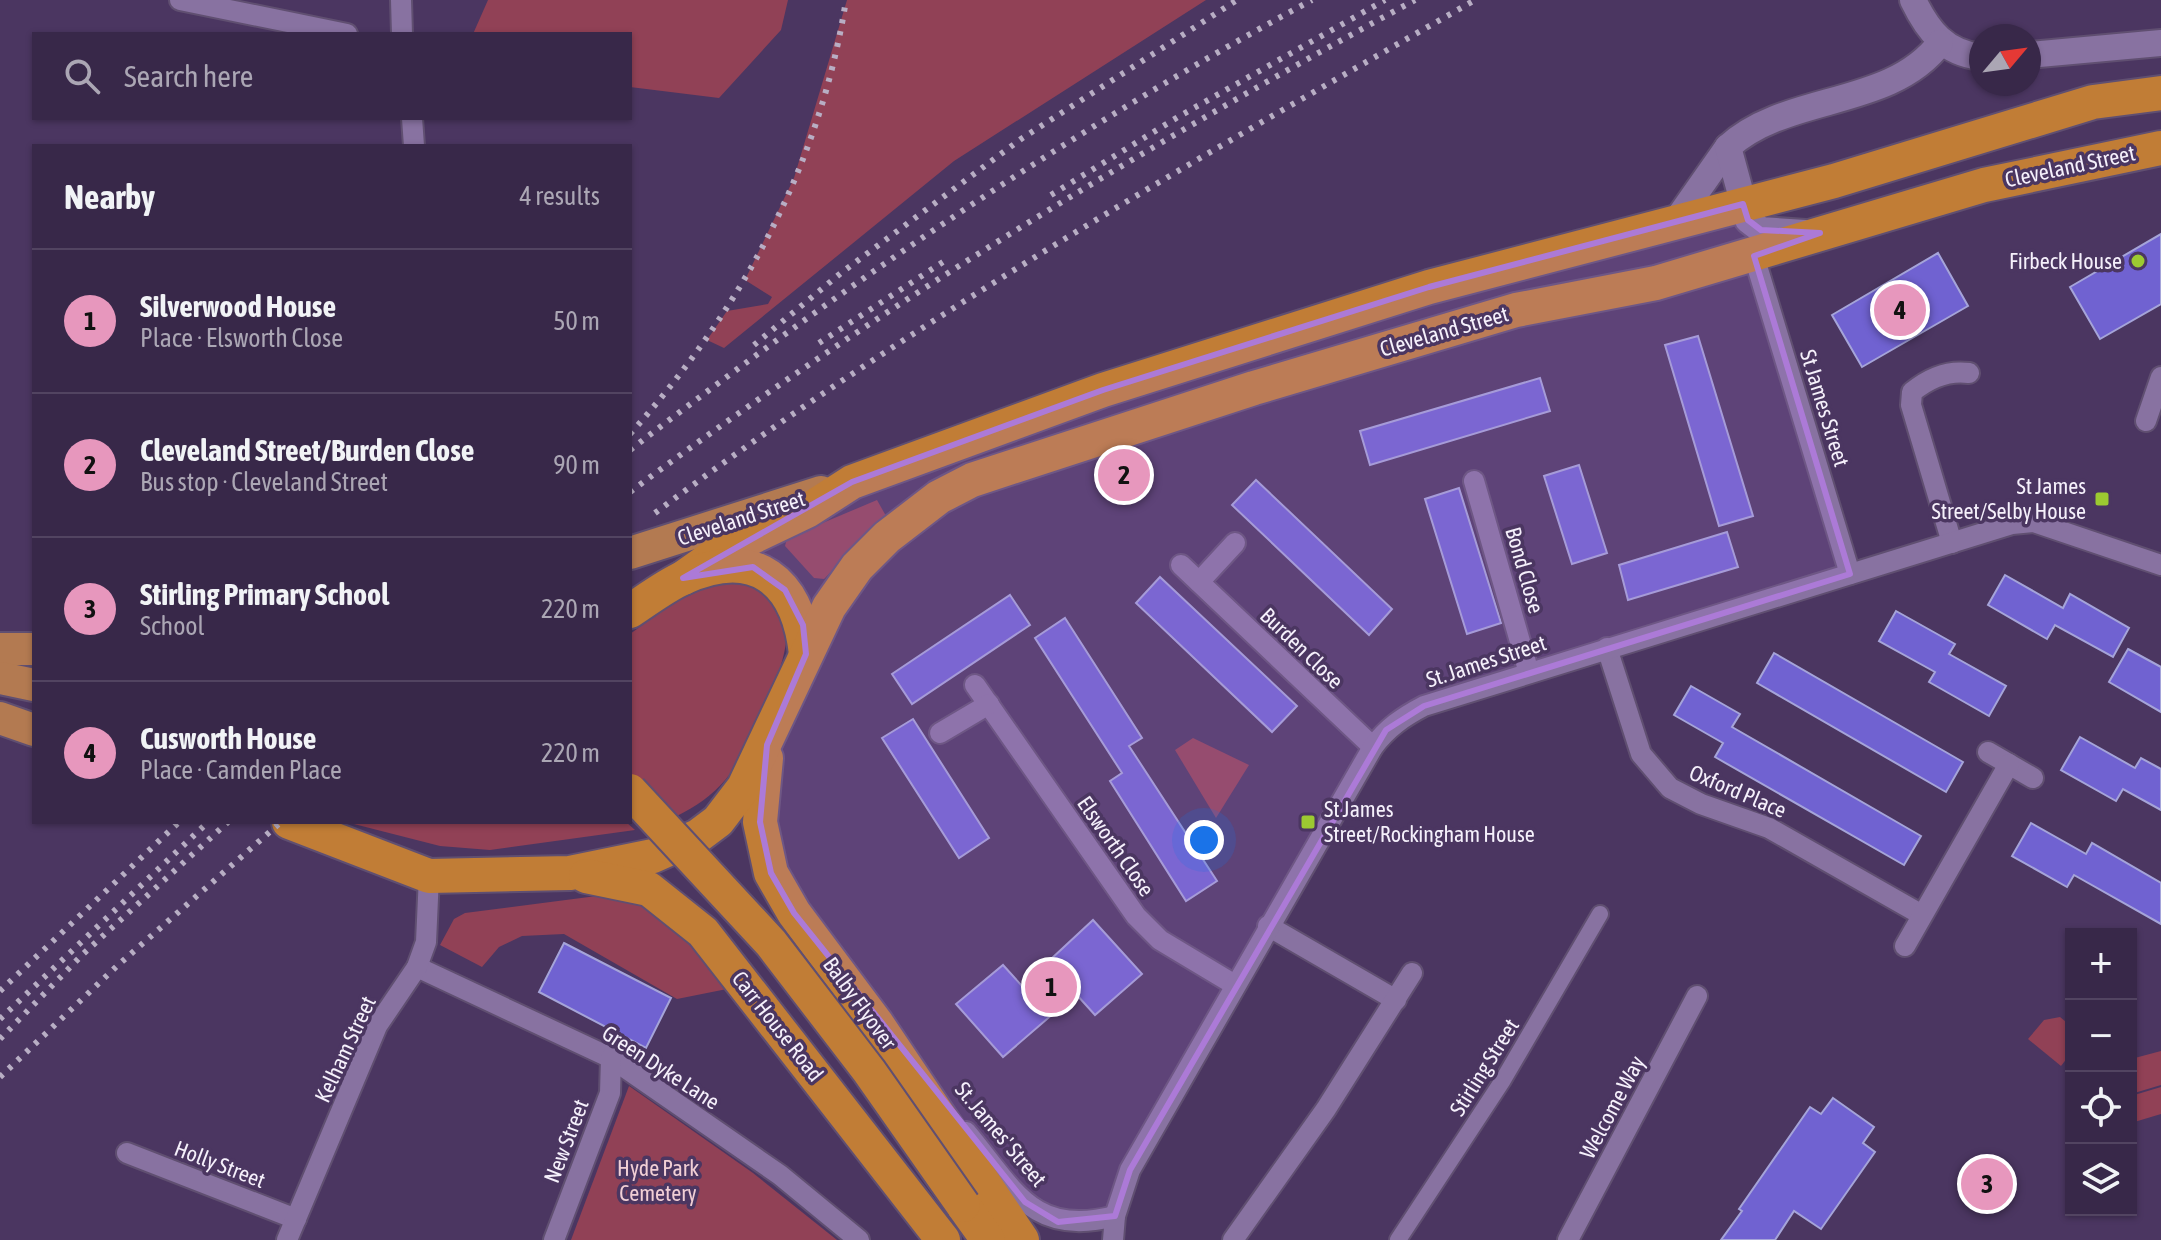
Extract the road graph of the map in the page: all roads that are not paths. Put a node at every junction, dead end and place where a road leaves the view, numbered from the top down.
1 (180, 0) edge
2 (401, 0) edge
3 (1913, 0) edge
4 (337, 32) edge
5 (402, 32) edge
6 (1940, 43) junction
7 (2161, 43) edge
8 (2041, 54) edge
9 (1969, 56) edge
10 (2161, 93) edge
11 (412, 120) edge
12 (414, 144) edge
13 (1728, 147) junction
14 (2161, 148) edge
15 (1743, 204) junction
16 (1674, 224) junction
17 (1820, 233) junction
18 (1754, 256) junction
19 (1969, 373) dead end
20 (2161, 377) edge
21 (2146, 421) dead end
22 (1474, 481) dead end
23 (852, 482) junction
24 (1235, 543) dead end
25 (1952, 543) junction
26 (632, 552) edge
27 (1181, 565) dead end
28 (2161, 565) edge
29 (1850, 574) junction
30 (683, 578) junction
31 (1199, 582) junction
32 (632, 610) edge
33 (1607, 648) junction
34 (0, 649) edge
35 (32, 649) edge
36 (806, 654) junction
37 (1529, 673) junction
38 (0, 678) edge
39 (32, 685) edge
40 (975, 685) dead end
41 (989, 704) junction
42 (0, 718) edge
43 (32, 729) edge
44 (940, 733) dead end
45 (767, 745) junction
46 (1373, 747) junction
47 (1988, 752) dead end
48 (2009, 764) junction
49 (2033, 778) dead end
50 (632, 793) edge
51 (294, 824) edge
52 (570, 873) junction
53 (429, 876) junction
54 (1600, 914) dead end
55 (1922, 915) junction
56 (1268, 926) junction
57 (1905, 946) dead end
58 (417, 967) junction
59 (1412, 973) dead end
60 (1235, 985) junction
61 (1697, 996) dead end
62 (1396, 1000) junction
63 (877, 1024) junction
64 (611, 1058) junction
65 (127, 1153) dead end
66 (1115, 1216) junction
67 (296, 1219) junction
68 (287, 1240) edge
69 (554, 1240) edge
70 (859, 1240) edge
71 (943, 1240) edge
72 (988, 1240) edge
73 (1022, 1240) edge
74 (1113, 1240) edge
75 (1233, 1240) edge
76 (1398, 1240) edge
77 (1568, 1240) edge

1 - 4 street
2 - 5 street
3 - 6 street
6 - 9 street
6 - 13 street
7 - 8 street
10 - 15 highway, Cleveland Street
11 - 12 street
13 - 15 street
13 - 16 street
14 - 17 highway, Cleveland Street
15 - 16 highway, Cleveland Street
15 - 17 street
16 - 23 highway, Cleveland Street
17 - 18 highway, Cleveland Street
18 - 29 street, St James Street
18 - 36 highway, Cleveland Street
19 - 25 street
20 - 21 street
22 - 37 street, Bond Close
23 - 26 main road, Cleveland Street
23 - 30 highway, Cleveland Street
24 - 31 street
25 - 28 street, St. James Street
25 - 29 street, St. James Street
27 - 31 street, Burden Close
29 - 33 street, St. James Street
30 - 32 highway
30 - 36 highway
31 - 46 street, Burden Close
33 - 37 street, St. James Street
33 - 55 street, Oxford Place
34 - 35 main road
36 - 45 highway, Balby Flyover
37 - 46 street, St. James Street
38 - 39 main road
40 - 41 street, Elsworth Close
41 - 44 street
41 - 60 street, Elsworth Close
42 - 43 main road
45 - 52 highway, Balby Flyover
45 - 63 highway, Balby Flyover
46 - 56 street, St. James Street
47 - 48 street
48 - 49 street
48 - 55 street
50 - 72 highway, Balby Flyover, bridge
51 - 53 highway, Balby Flyover
52 - 53 highway, Balby Flyover
52 - 71 highway, Carr House Road
53 - 58 street, Kelham Street
54 - 76 street, Stirling Street
55 - 57 street
56 - 60 street, St. James Street
56 - 62 street
58 - 64 street, Green Dyke Lane
58 - 67 street, Kelham Street
59 - 62 street
60 - 66 street, St. James Street
61 - 77 street, Welcome Way
62 - 75 street
63 - 66 street, St. James' Street
63 - 73 highway, Balby Flyover
64 - 69 street, New Street
64 - 70 street, Green Dyke Lane
65 - 67 street, Holly Street
66 - 74 street, St. James Street
67 - 68 street, Kelham Street

